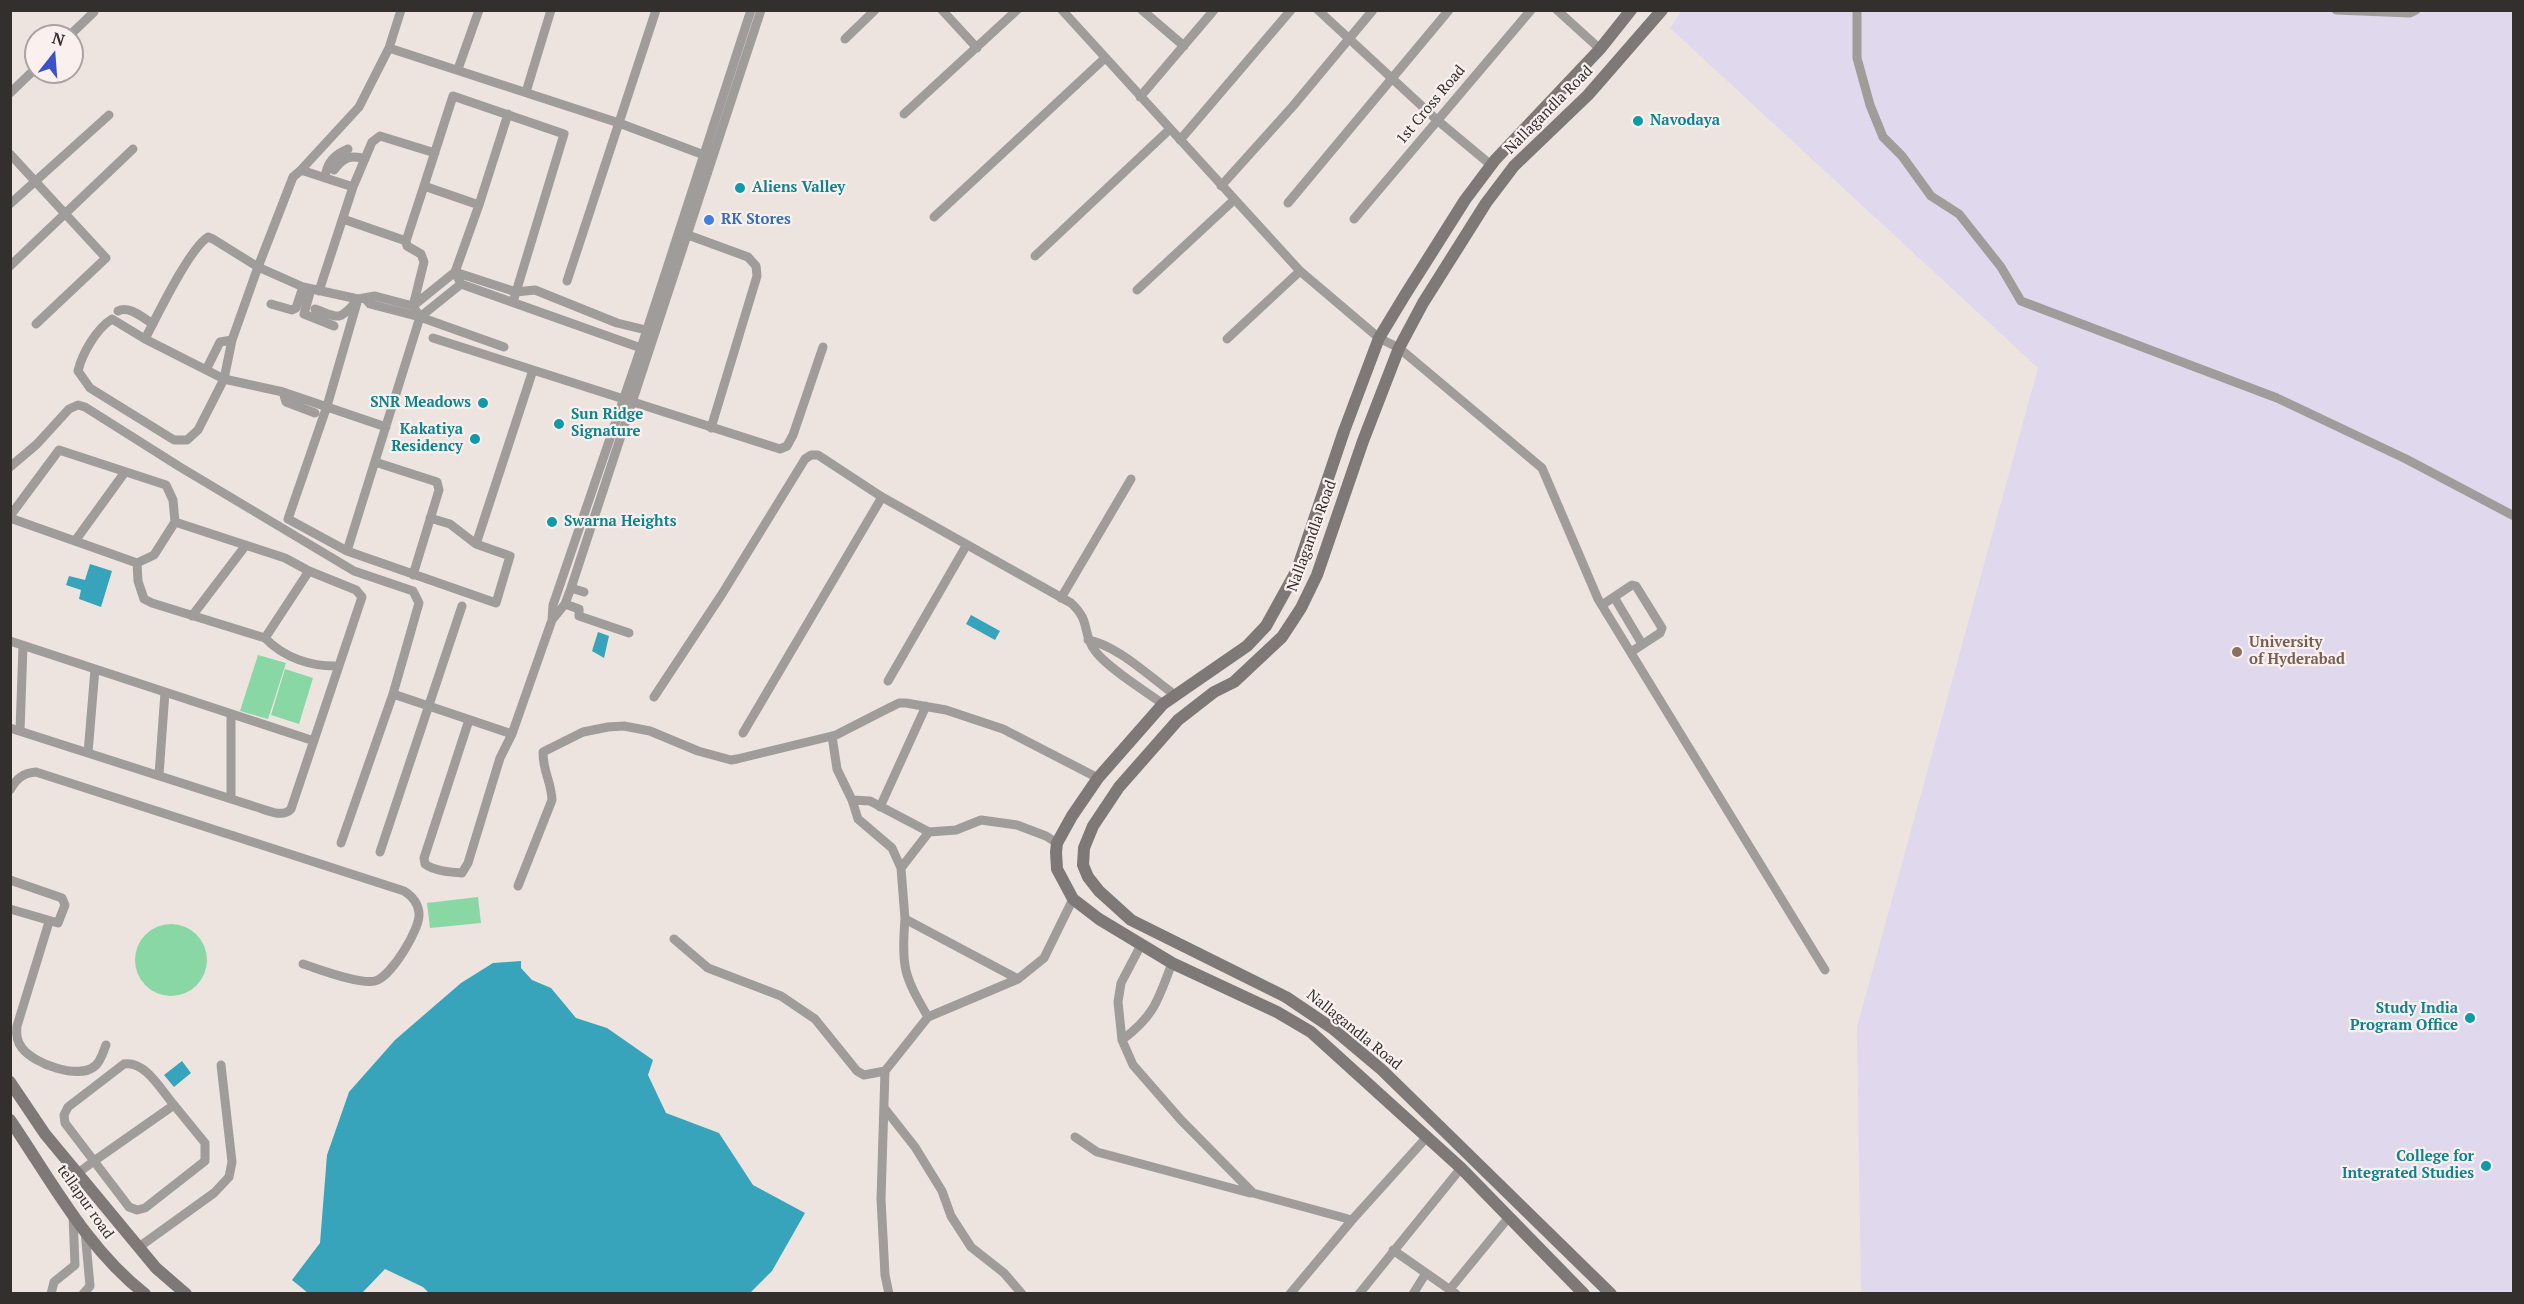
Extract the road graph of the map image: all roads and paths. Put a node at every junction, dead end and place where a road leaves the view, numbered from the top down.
1 (401, 10) edge
2 (479, 10) edge
3 (551, 10) edge
4 (656, 10) edge
5 (751, 10) edge
6 (875, 10) edge
7 (942, 10) edge
8 (1017, 10) edge
9 (1062, 10) edge
10 (1142, 10) edge
11 (1214, 10) edge
12 (1291, 10) edge
13 (1318, 10) edge
14 (1373, 10) edge
15 (1449, 10) edge
16 (1531, 10) edge
17 (1557, 10) edge
18 (1631, 10) edge
19 (1662, 10) edge
20 (1857, 10) edge
21 (2336, 10) edge
22 (2416, 10) edge
23 (761, 11) edge
24 (94, 12) edge
25 (82, 24) edge
26 (844, 39) dead end
27 (1349, 40) junction
28 (1184, 46) junction
29 (389, 48) junction
30 (977, 48) junction
31 (1600, 49) junction
32 (1105, 58) junction
33 (458, 69) junction
34 (1392, 79) junction
35 (24, 80) edge
36 (526, 92) junction
37 (10, 93) edge
38 (1140, 97) junction
39 (508, 114) junction
40 (904, 114) dead end
41 (109, 115) dead end
42 (1437, 120) junction
43 (619, 123) junction
44 (1170, 129) junction
45 (1180, 140) junction
46 (133, 149) dead end
47 (348, 149) dead end
48 (435, 153) junction
49 (10, 154) edge
50 (704, 155) junction
51 (365, 159) junction
52 (1491, 165) junction
53 (334, 170) dead end
54 (300, 171) junction
55 (325, 178) junction
56 (35, 181) junction
57 (424, 186) junction
58 (1221, 186) junction
59 (353, 187) junction
60 (1234, 200) junction
61 (1288, 203) dead end
62 (10, 204) edge
63 (479, 205) junction
64 (64, 214) junction
65 (934, 217) dead end
66 (343, 219) junction
67 (1354, 219) dead end
68 (688, 235) junction
69 (406, 241) junction
70 (1035, 256) dead end
71 (10, 266) edge
72 (258, 267) junction
73 (1300, 271) junction
74 (455, 272) junction
75 (567, 281) dead end
76 (461, 284) junction
77 (311, 289) junction
78 (1137, 290) dead end
79 (516, 292) junction
80 (362, 298) junction
81 (513, 302) junction
82 (271, 304) dead end
83 (413, 306) junction
84 (315, 309) dead end
85 (118, 311) dead end
86 (420, 317) junction
87 (36, 324) dead end
88 (153, 324) junction
89 (334, 326) dead end
90 (646, 330) junction
91 (433, 338) dead end
92 (1379, 338) junction
93 (145, 339) junction
94 (1227, 339) dead end
95 (232, 340) junction
96 (504, 347) dead end
97 (822, 347) dead end
98 (641, 348) junction
99 (1399, 348) junction
100 (206, 370) junction
101 (533, 370) junction
102 (224, 379) junction
103 (283, 392) junction
104 (623, 399) junction
105 (634, 402) junction
106 (327, 406) junction
107 (315, 413) dead end
108 (386, 427) junction
109 (711, 428) junction
110 (375, 462) junction
111 (10, 467) edge
112 (125, 472) junction
113 (1131, 478) dead end
114 (882, 497) junction
115 (2514, 516) edge
116 (10, 517) edge
117 (430, 518) junction
118 (175, 522) junction
119 (75, 541) junction
120 (476, 544) junction
121 (246, 545) junction
122 (966, 546) junction
123 (347, 551) junction
124 (137, 563) junction
125 (309, 571) junction
126 (413, 575) junction
127 (571, 588) junction
128 (584, 592) dead end
129 (1614, 597) junction
130 (1061, 598) junction
131 (565, 604) junction
132 (1602, 604) junction
133 (462, 606) dead end
134 (192, 616) junction
135 (1626, 617) junction
136 (552, 620) junction
137 (1614, 625) junction
138 (629, 633) dead end
139 (265, 638) junction
140 (1088, 640) junction
141 (10, 641) edge
142 (1642, 644) junction
143 (23, 646) junction
144 (1631, 652) junction
145 (339, 666) junction
146 (94, 669) junction
147 (888, 681) dead end
148 (165, 692) junction
149 (393, 694) junction
150 (1175, 695) junction
151 (654, 697) dead end
152 (1163, 704) junction
153 (428, 706) junction
154 (926, 706) junction
155 (231, 714) junction
156 (468, 720) junction
157 (15, 730) edge
158 (743, 733) dead end
159 (512, 734) junction
160 (832, 736) junction
161 (314, 741) junction
162 (88, 753) junction
163 (159, 775) junction
164 (1098, 778) junction
165 (10, 790) edge
166 (231, 799) junction
167 (852, 800) junction
168 (880, 807) junction
169 (929, 832) junction
170 (342, 843) dead end
171 (1057, 843) junction
172 (380, 852) dead end
173 (901, 868) junction
174 (10, 880) edge
175 (518, 886) dead end
176 (1073, 899) junction
177 (10, 909) edge
178 (905, 919) junction
179 (49, 922) junction
180 (674, 939) dead end
181 (1141, 945) junction
182 (1172, 963) junction
183 (303, 964) dead end
184 (1826, 970) dead end
185 (1018, 979) junction
186 (1286, 997) junction
187 (1277, 1012) junction
188 (928, 1017) junction
189 (1122, 1040) junction
190 (106, 1045) dead end
191 (221, 1065) dead end
192 (885, 1071) junction
193 (10, 1082) edge
194 (174, 1105) junction
195 (885, 1109) junction
196 (10, 1120) edge
197 (1076, 1137) dead end
198 (1426, 1138) junction
199 (94, 1161) junction
200 (1461, 1168) junction
201 (78, 1173) junction
202 (1253, 1193) junction
203 (73, 1213) junction
204 (1509, 1217) junction
205 (1352, 1220) junction
206 (85, 1231) junction
207 (139, 1247) junction
208 (1393, 1250) junction
209 (1425, 1273) junction
210 (1453, 1291) edge
211 (1579, 1292) edge
212 (51, 1293) edge
213 (83, 1293) edge
214 (145, 1293) edge
215 (186, 1293) edge
216 (889, 1293) edge
217 (1022, 1293) edge
218 (1290, 1293) edge
219 (1359, 1293) edge
220 (1413, 1293) edge
221 (1611, 1293) edge

1 - 29 street
2 - 33 street
3 - 36 street
4 - 43 street
5 - 50 street
6 - 26 street
7 - 30 street
8 - 30 street
9 - 32 street
10 - 28 street
11 - 28 street
12 - 45 street
13 - 27 street
14 - 27 street
15 - 34 street
16 - 42 street, 1st Cross Road
17 - 31 street
18 - 31 main road, Nallagandla Road
19 - 99 main road, Nallagandla Road
20 - 115 street
21 - 22 street
23 - 68 street
24 - 25 street
27 - 34 street
27 - 58 street
28 - 38 street
29 - 33 street
29 - 54 street
30 - 40 street
31 - 52 main road, Nallagandla Road
32 - 38 street
32 - 65 street
33 - 36 street
34 - 42 street
34 - 61 street
35 - 37 street
36 - 43 street
38 - 44 street
39 - 48 street
39 - 63 street
39 - 79 street
41 - 56 street
42 - 52 street
42 - 67 street, 1st Cross Road
43 - 50 street
43 - 75 street
44 - 45 street
44 - 70 street
45 - 58 street
46 - 64 street
47 - 55 street
48 - 51 street
48 - 57 street
49 - 56 street
50 - 90 street
51 - 53 street
51 - 59 street
52 - 92 main road, Nallagandla Road
54 - 55 street
54 - 72 street
55 - 59 street
56 - 62 street
56 - 64 street
57 - 63 street
57 - 69 street
58 - 60 street
59 - 66 street
60 - 73 street
60 - 78 street
63 - 74 street
64 - 71 street
64 - 87 street
66 - 69 street
66 - 77 street
68 - 105 street
68 - 109 street
69 - 83 street
72 - 77 street
72 - 88 street
72 - 95 street
73 - 92 street
73 - 94 street
74 - 76 street
74 - 79 street
74 - 83 street
76 - 81 street
76 - 86 street
77 - 80 street
77 - 82 street
77 - 89 street
79 - 81 street
79 - 90 street
80 - 83 street
80 - 84 street
80 - 86 street
80 - 106 street
81 - 98 street
83 - 86 street
85 - 88 street
86 - 96 street
86 - 108 street
88 - 93 street
90 - 98 street
91 - 101 street
92 - 99 street
92 - 150 main road, Nallagandla Road
93 - 100 street
93 - 102 street
95 - 100 street
95 - 102 street
97 - 109 street
98 - 104 street
99 - 132 street
99 - 186 main road, Nallagandla Road
100 - 102 street
101 - 104 street
101 - 120 street
102 - 103 street
103 - 106 street
103 - 107 street
104 - 105 street
104 - 136 street
105 - 109 street
105 - 127 street
106 - 108 street
106 - 123 street
108 - 110 street
110 - 117 street
110 - 123 street
111 - 149 street
112 - 116 street
112 - 118 street
112 - 119 street
113 - 130 street
114 - 122 street
114 - 151 street
114 - 158 street
116 - 119 street
117 - 120 street
117 - 126 street
118 - 121 street
118 - 124 street
119 - 124 street
120 - 126 street
121 - 125 street
121 - 134 street
122 - 130 street
122 - 147 street
123 - 126 street
124 - 134 street
125 - 139 street
125 - 145 street
127 - 128 street
127 - 131 street
129 - 132 street
129 - 135 street
129 - 142 street
130 - 140 street
131 - 136 street
131 - 138 street
132 - 137 street
133 - 153 street
134 - 139 street
135 - 137 street
135 - 142 street
136 - 159 street
137 - 144 street
139 - 145 street
140 - 150 street
140 - 152 street
141 - 143 street
142 - 144 street
143 - 146 street
143 - 157 street
144 - 184 street
145 - 161 street
146 - 148 street
146 - 162 street
148 - 155 street
148 - 163 street
149 - 153 street
149 - 170 street
150 - 152 main road, Nallagandla Road
152 - 164 main road, Nallagandla Road
153 - 156 street
153 - 172 street
154 - 160 street
154 - 164 street
154 - 168 street
155 - 161 street
155 - 166 street
156 - 159 street
156 - 159 street
157 - 162 street
160 - 167 street
160 - 175 street
161 - 166 street
162 - 163 street
163 - 166 street
164 - 171 main road, Nallagandla Road
165 - 183 street
167 - 168 street
167 - 173 street
168 - 169 street
169 - 171 street
169 - 173 street
171 - 176 main road, Nallagandla Road
173 - 178 street
174 - 179 street
176 - 181 main road, Nallagandla Road
176 - 185 street
177 - 179 street
178 - 185 street
178 - 188 street
179 - 190 street
180 - 192 street
181 - 182 main road, Nallagandla Road
181 - 189 street
182 - 187 main road, Nallagandla Road
182 - 189 street
185 - 188 street
186 - 187 main road
186 - 221 main road, Nallagandla Road
187 - 198 main road, Nallagandla Road
188 - 192 street
189 - 202 street
191 - 207 street
192 - 195 street
193 - 201 main road
194 - 199 street
194 - 199 street
194 - 199 street
195 - 216 street
195 - 217 street
196 - 203 main road, tellapur road
197 - 202 street
198 - 200 main road, Nallagandla Road
198 - 205 street
199 - 201 street
200 - 204 main road, Nallagandla Road
200 - 208 street
201 - 207 main road
202 - 205 street
203 - 206 main road, tellapur road
203 - 212 street
204 - 210 street
204 - 211 main road, Nallagandla Road
205 - 218 street
206 - 213 street
206 - 214 main road, tellapur road
207 - 215 main road
208 - 209 street
208 - 219 street
209 - 210 street
209 - 220 street

